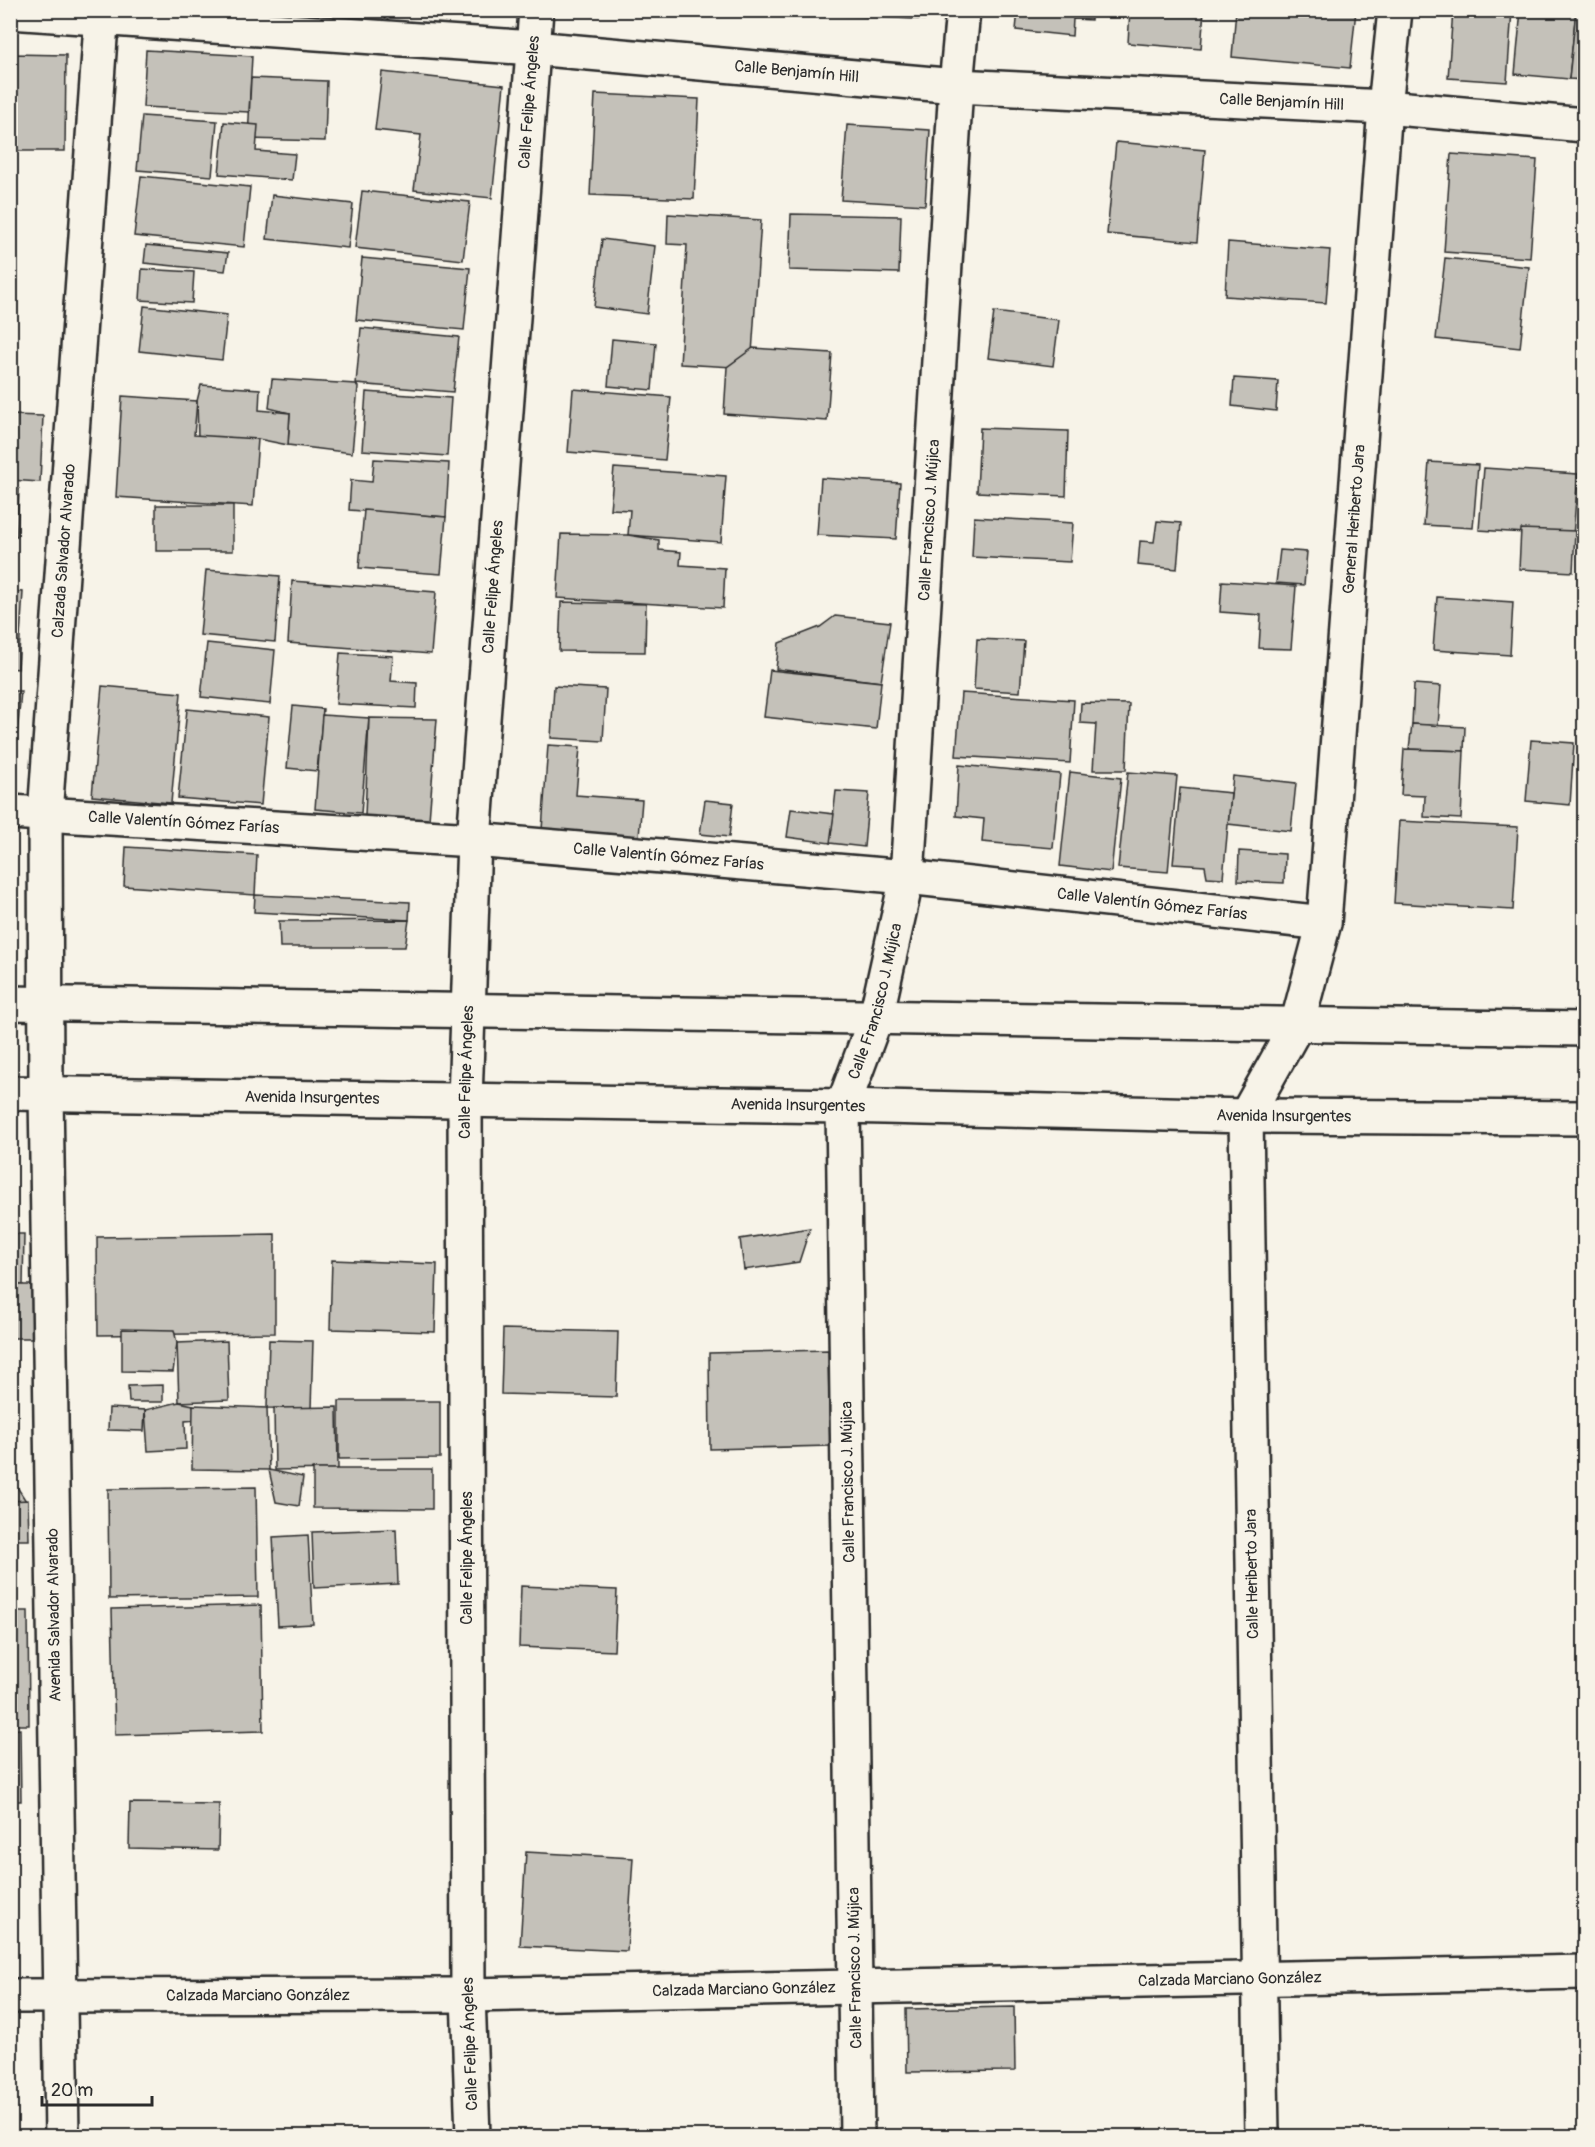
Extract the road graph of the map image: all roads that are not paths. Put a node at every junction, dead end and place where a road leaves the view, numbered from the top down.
1 (536, 10) edge
2 (963, 10) edge
3 (1395, 10) edge
4 (10, 12) edge
5 (102, 14) edge
6 (533, 48) junction
7 (956, 86) junction
8 (1384, 107) junction
9 (1584, 125) edge
10 (10, 812) edge
11 (45, 815) junction
12 (474, 840) junction
13 (907, 877) junction
14 (1324, 923) junction
15 (10, 1003) edge
16 (45, 1003) junction
17 (468, 1010) junction
18 (876, 1017) junction
19 (1297, 1025) junction
20 (1584, 1029) edge
21 (10, 1093) edge
22 (46, 1093) junction
23 (465, 1100) junction
24 (843, 1106) junction
25 (1246, 1116) junction
26 (1584, 1118) edge
27 (1584, 1972) edge
28 (1258, 1978) junction
29 (855, 1986) junction
30 (468, 1995) junction
31 (10, 1996) edge
32 (59, 1996) junction
33 (62, 2136) edge
34 (473, 2136) edge
35 (857, 2136) edge
36 (1262, 2136) edge

1 - 6 street, Calle Felipe Ángeles
2 - 7 street, Calle Francisco J. Mújica
3 - 8 street, General Heriberto Jara
4 - 5 street, Calle Benjamín Hill
5 - 6 street, Calle Benjamín Hill
5 - 11 street, Calzada Salvador Alvarado
6 - 7 street, Calle Benjamín Hill
6 - 12 street, Calle Felipe Ángeles
7 - 8 street, Calle Benjamín Hill
7 - 13 street, Calle Francisco J. Mújica
8 - 9 street, Calle Benjamín Hill
8 - 14 street, General Heriberto Jara
10 - 11 street, Calle Valentín Gómez Farías
11 - 12 street, Calle Valentín Gómez Farías
11 - 16 street, Calzada Salvador Alvarado
12 - 13 street, Calle Valentín Gómez Farías
12 - 17 street, Calle Felipe Ángeles
13 - 14 street, Calle Valentín Gómez Farías
13 - 18 street, Calle Francisco J. Mújica
14 - 19 street, General Heriberto Jara
15 - 16 street
16 - 17 street
16 - 22 street, Calzada Salvador Alvarado
17 - 18 street
17 - 23 street, Calle Felipe Ángeles
18 - 19 street
18 - 24 street, Calle Francisco J. Mújica
19 - 20 street
19 - 25 street
21 - 22 street, Avenida Insurgentes
22 - 23 street, Avenida Insurgentes
22 - 32 street, Avenida Salvador Alvarado
23 - 24 street, Avenida Insurgentes
23 - 30 street, Calle Felipe Ángeles
24 - 25 street, Avenida Insurgentes
24 - 29 street, Calle Francisco J. Mújica
25 - 26 street, Avenida Insurgentes
25 - 28 street, Calle Heriberto Jara
27 - 28 street, Calzada Marciano González
28 - 29 street, Calzada Marciano González
28 - 36 street, Calle Heriberto Jara
29 - 30 street, Calzada Marciano González
29 - 35 street, Calle Francisco J. Mújica
30 - 32 street, Calzada Marciano González
30 - 34 street, Calle Felipe Ángeles
31 - 32 street, Calzada Marciano González
32 - 33 street, Avenida Salvador Alvarado

